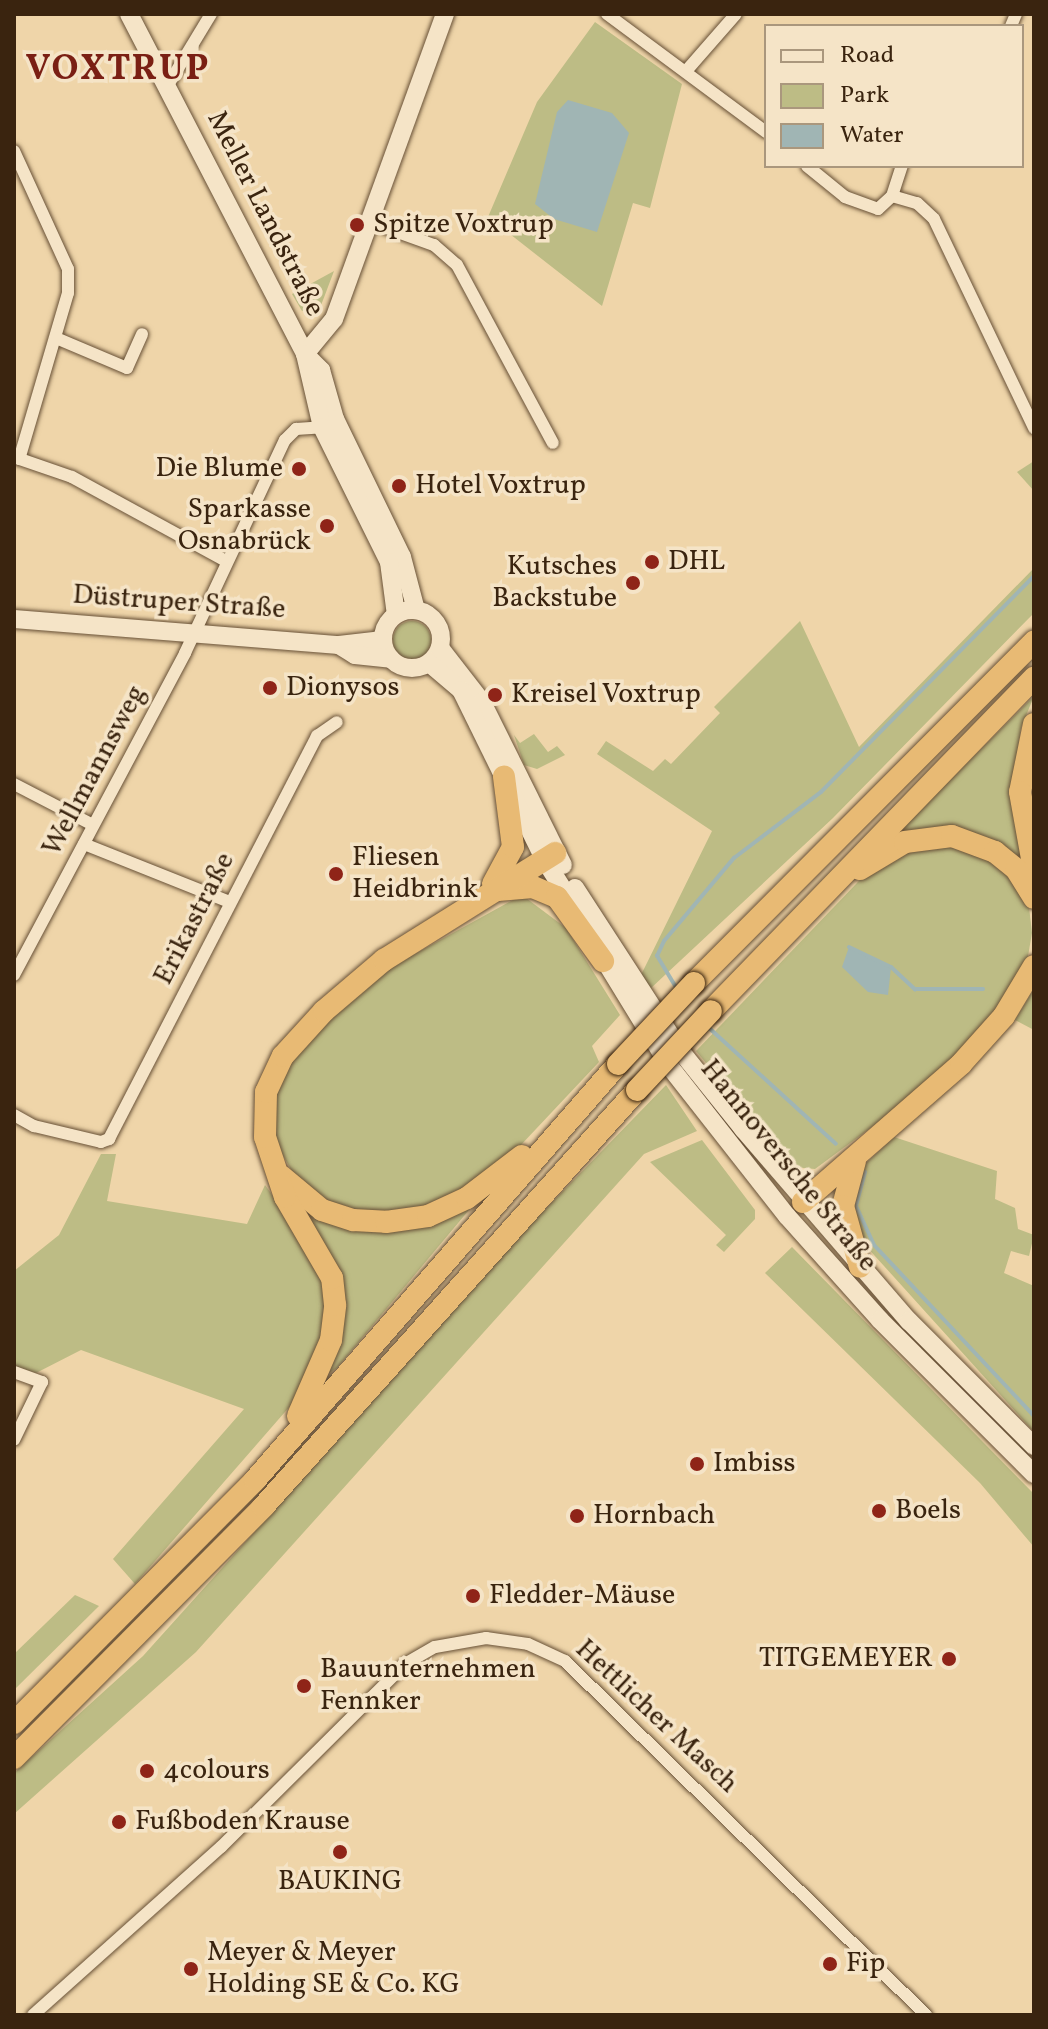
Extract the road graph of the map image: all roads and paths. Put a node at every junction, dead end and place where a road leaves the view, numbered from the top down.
1 (129, 14) edge
2 (211, 14) edge
3 (445, 14) edge
4 (607, 14) edge
5 (736, 14) edge
6 (687, 70) junction
7 (168, 85) junction
8 (764, 130) edge
9 (14, 151) edge
10 (809, 168) edge
11 (901, 168) edge
12 (892, 196) junction
13 (370, 222) junction
14 (142, 334) dead end
15 (56, 338) junction
16 (305, 354) junction
17 (322, 427) junction
18 (1034, 428) edge
19 (553, 443) dead end
20 (16, 458) edge
21 (224, 560) junction
22 (416, 610) junction
23 (396, 615) junction
24 (14, 619) edge
25 (193, 630) junction
26 (383, 640) junction
27 (1034, 642) edge
28 (339, 645) junction
29 (434, 655) junction
30 (391, 659) junction
31 (1034, 678) edge
32 (337, 722) dead end
33 (1034, 724) edge
34 (504, 777) junction
35 (14, 784) edge
36 (93, 825) junction
37 (84, 844) junction
38 (550, 856) junction
39 (1034, 870) edge
40 (481, 896) junction
41 (820, 897) junction
42 (1034, 898) edge
43 (230, 902) junction
44 (603, 961) junction
45 (1034, 966) edge
46 (14, 975) edge
47 (587, 1101) junction
48 (14, 1115) edge
49 (857, 1156) junction
50 (272, 1166) junction
51 (795, 1209) junction
52 (860, 1267) junction
53 (14, 1372) edge
54 (14, 1440) edge
55 (1034, 1446) edge
56 (1034, 1474) edge
57 (255, 1480) junction
58 (14, 1723) edge
59 (14, 1758) edge
60 (33, 2015) edge
61 (926, 2015) edge

1 - 7 main road, Meller Landstraße
2 - 7 street
3 - 13 main road
4 - 6 street
5 - 6 street
6 - 8 street
7 - 16 main road, Meller Landstraße
9 - 15 street
10 - 12 street
11 - 12 street
12 - 18 street
13 - 16 main road
13 - 19 street
14 - 15 street
15 - 20 street
16 - 17 main road, Meller Landstraße
16 - 22 main road, Meller Landstraße
17 - 21 street, Wellmannsweg
17 - 23 main road, Meller Landstraße
20 - 21 street
21 - 25 street, Wellmannsweg
22 - 23 main road
22 - 29 main road
23 - 26 main road
24 - 25 main road, Düstruper Straße
25 - 28 main road, Düstruper Straße
25 - 36 street, Wellmannsweg
26 - 28 main road, Düstruper Straße
26 - 30 main road
27 - 47 highway, bridge
28 - 30 main road, Düstruper Straße
29 - 30 main road
29 - 34 main road
29 - 38 main road
31 - 41 highway
32 - 43 street, Erikastraße
33 - 39 highway
34 - 38 main road
34 - 40 highway
35 - 36 street
36 - 37 street, Wellmannsweg
37 - 43 street
37 - 46 street, Wellmannsweg
38 - 40 highway
38 - 44 main road, Hannoversche Straße
38 - 51 main road, Hannoversche Straße
40 - 44 highway
40 - 50 highway
41 - 42 highway
41 - 59 highway, bridge
43 - 48 street, Erikastraße
44 - 51 main road, Hannoversche Straße
45 - 49 highway
47 - 50 highway
47 - 57 highway
49 - 51 highway
49 - 52 highway
50 - 57 highway
51 - 52 main road, Hannoversche Straße
51 - 56 main road, Hannoversche Straße
52 - 55 main road, Hannoversche Straße
53 - 54 street
57 - 58 highway
60 - 61 street, Hettlicher Masch

